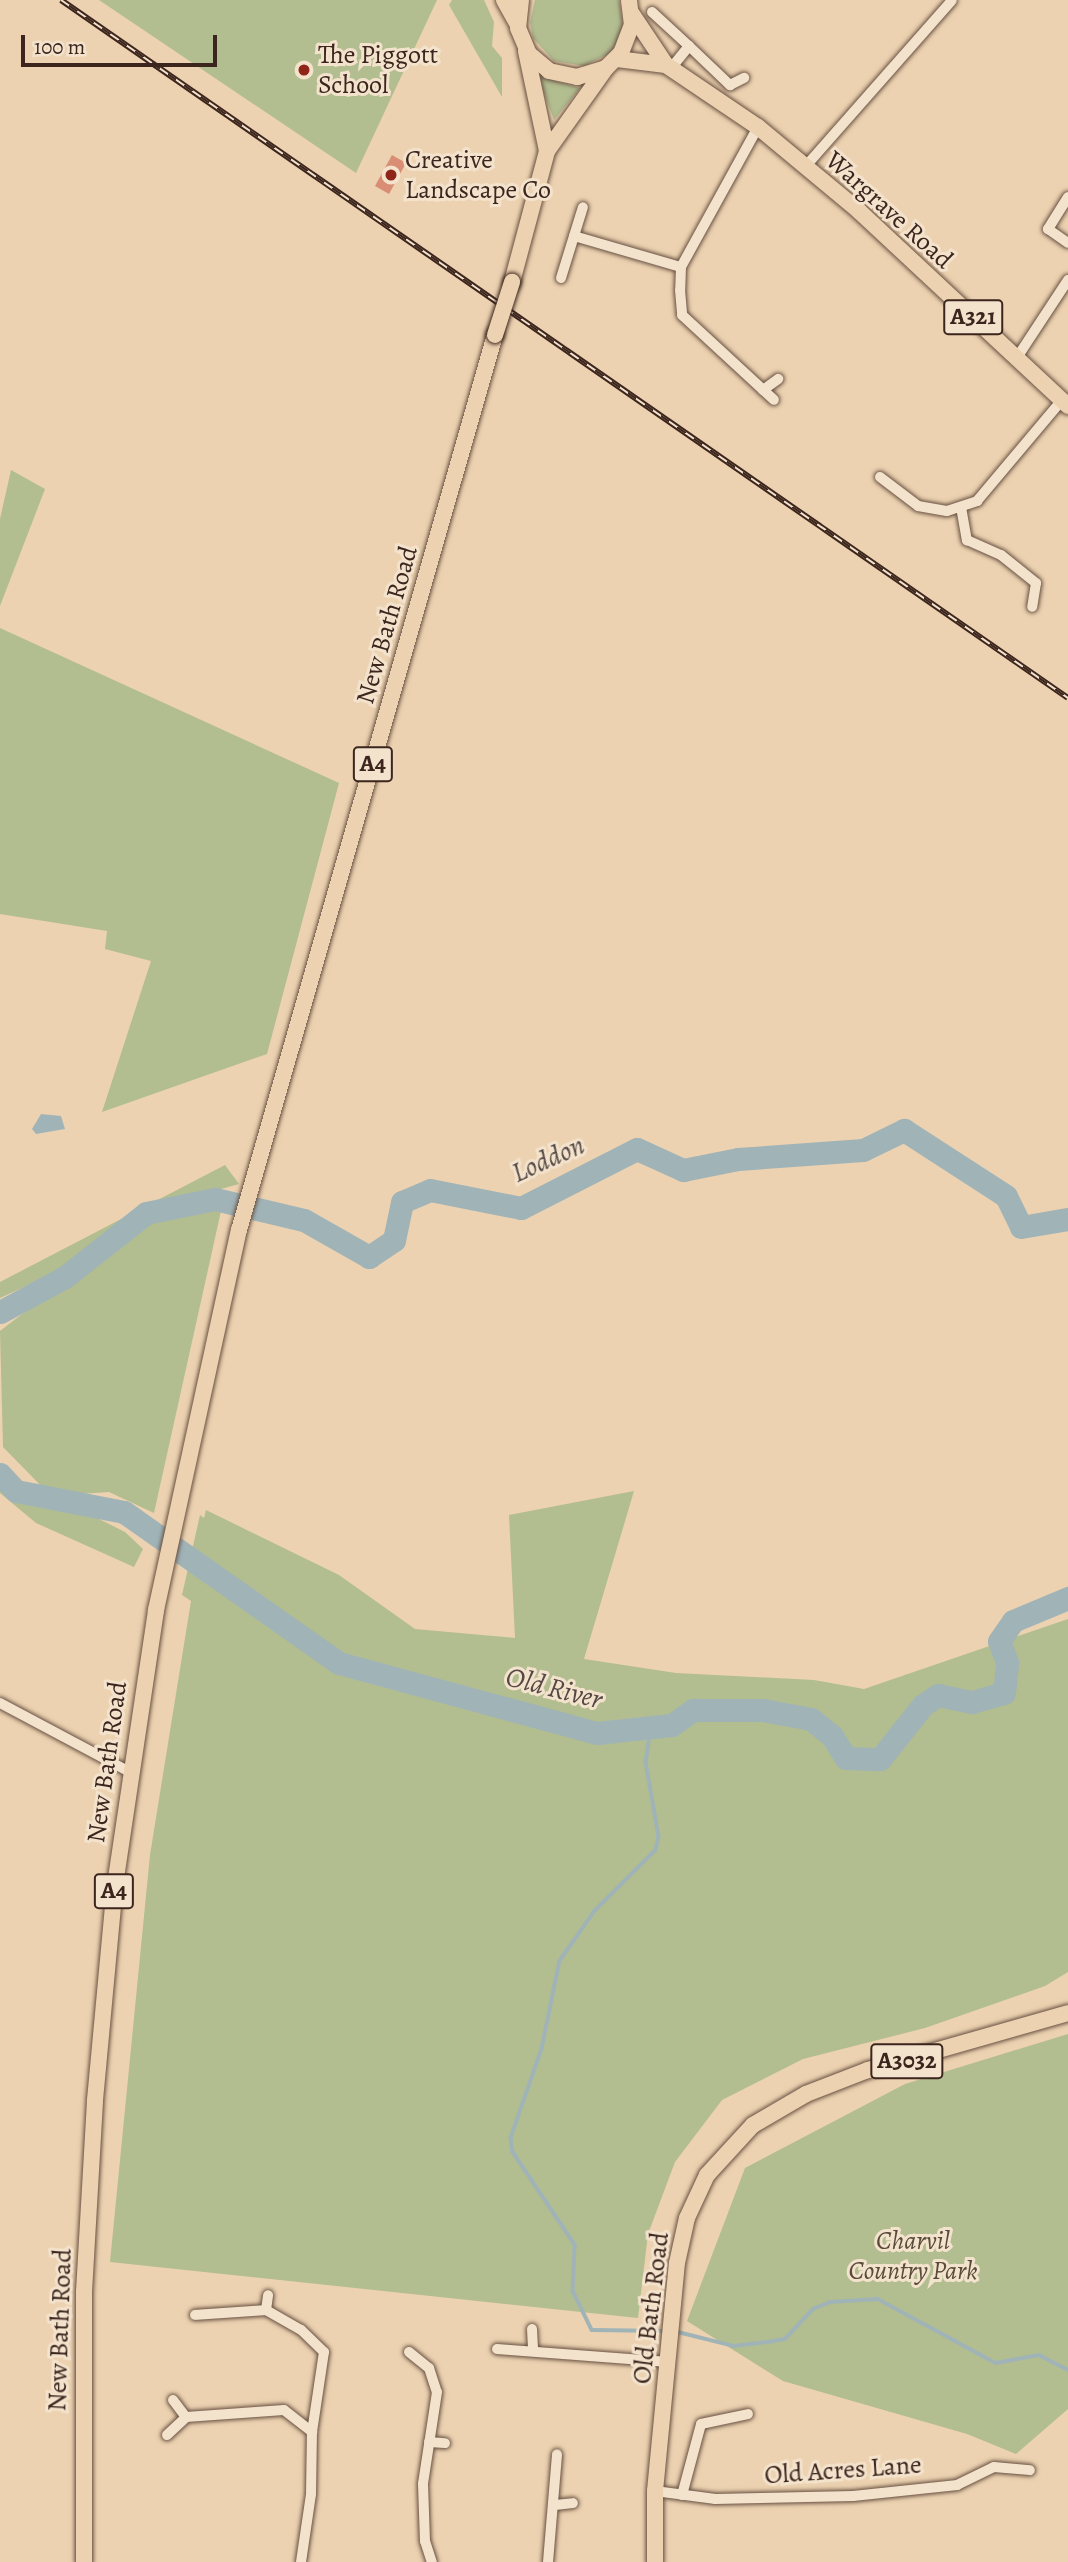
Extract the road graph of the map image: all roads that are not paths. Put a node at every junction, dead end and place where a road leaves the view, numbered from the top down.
1 (504, 0) edge
2 (521, 0) edge
3 (949, 1) edge
4 (631, 7) edge
5 (652, 12) dead end
6 (517, 23) junction
7 (689, 46) junction
8 (526, 49) junction
9 (611, 63) junction
10 (669, 66) junction
11 (744, 78) dead end
12 (758, 127) junction
13 (547, 151) junction
14 (805, 167) junction
15 (1068, 197) edge
16 (583, 207) dead end
17 (574, 236) junction
18 (1068, 243) edge
19 (681, 267) junction
20 (561, 278) dead end
21 (1068, 280) edge
22 (1018, 356) junction
23 (778, 379) dead end
24 (763, 390) junction
25 (774, 400) dead end
26 (1065, 403) edge
27 (880, 477) dead end
28 (961, 507) junction
29 (1032, 607) dead end
30 (0, 1703) edge
31 (130, 1772) junction
32 (1068, 2012) edge
33 (268, 2295) dead end
34 (266, 2310) junction
35 (195, 2315) dead end
36 (532, 2329) dead end
37 (533, 2348) junction
38 (497, 2349) dead end
39 (409, 2352) dead end
40 (670, 2354) junction
41 (173, 2400) dead end
42 (748, 2414) dead end
43 (186, 2417) junction
44 (312, 2432) junction
45 (167, 2435) dead end
46 (429, 2442) junction
47 (445, 2443) dead end
48 (557, 2454) dead end
49 (1030, 2470) dead end
50 (655, 2491) junction
51 (682, 2495) junction
52 (573, 2503) dead end
53 (555, 2505) junction
54 (84, 2562) edge
55 (301, 2562) edge
56 (432, 2562) edge
57 (548, 2562) edge
58 (655, 2562) edge

1 - 6 main road
2 - 6 main road
3 - 14 street
4 - 9 main road, New Bath Road
4 - 10 main road, Wargrave Road
5 - 7 street
6 - 8 main road, New Bath Road
7 - 10 street
7 - 11 street
8 - 9 main road
8 - 13 main road, New Bath Road / A4
9 - 10 main road, Wargrave Road
9 - 13 main road, New Bath Road / A4
10 - 12 main road, Wargrave Road / A321
12 - 14 main road, Wargrave Road / A321
12 - 19 street
13 - 31 main road, New Bath Road / A4, bridge
14 - 22 main road, Wargrave Road / A321
15 - 18 street
16 - 17 street
17 - 19 street
17 - 20 street
19 - 24 street
21 - 22 street
22 - 26 main road, Wargrave Road / A321
23 - 24 street
24 - 25 street
26 - 28 street
27 - 28 street
28 - 29 street
30 - 31 street
31 - 54 main road, New Bath Road / A4
32 - 40 main road, Old Bath Road / A3032
33 - 34 street
34 - 35 street
34 - 44 street
36 - 37 street
37 - 38 street
37 - 40 street
39 - 46 street
40 - 50 main road, Old Bath Road / A3032
41 - 43 street
42 - 51 street
43 - 44 street
43 - 45 street
44 - 55 street
46 - 47 street
46 - 56 street
48 - 53 street
49 - 51 street, Old Acres Lane
50 - 51 street, Old Acres Lane
50 - 58 main road, Old Bath Road / A3032
52 - 53 street
53 - 57 street

